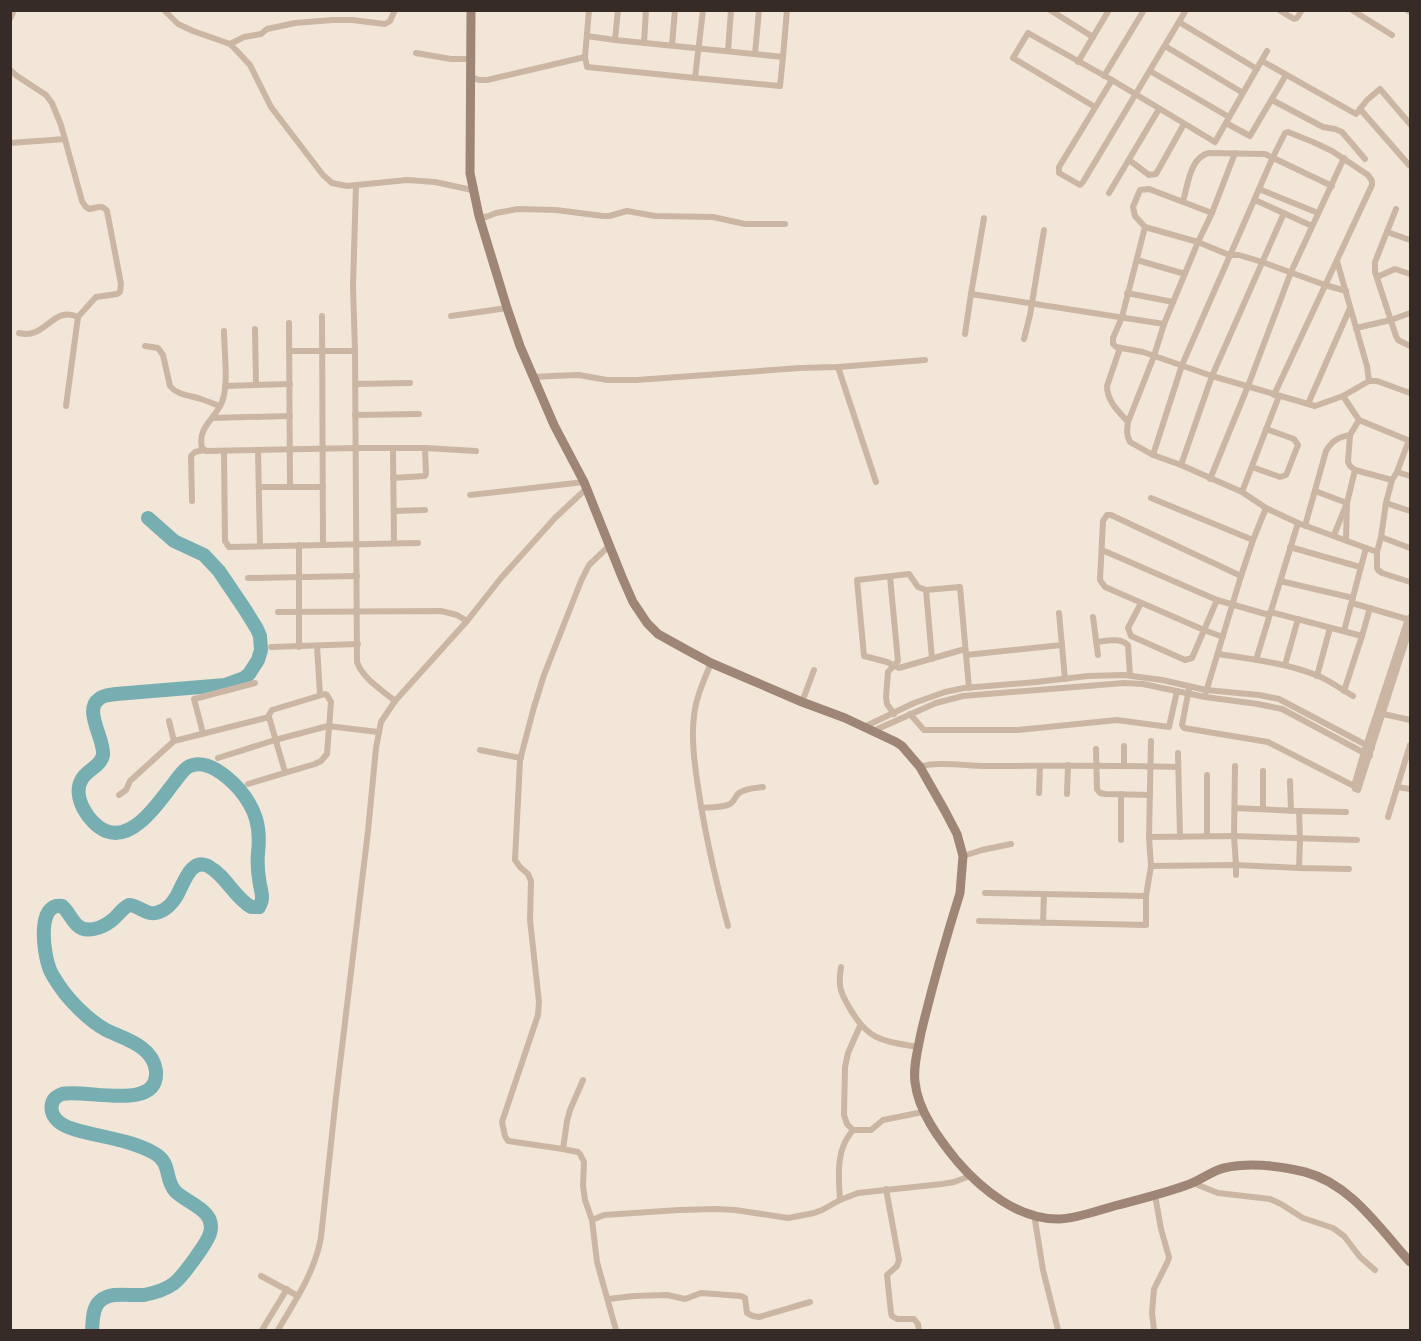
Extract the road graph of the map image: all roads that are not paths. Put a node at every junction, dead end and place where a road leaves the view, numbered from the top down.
1 (14, 10) edge
2 (164, 10) edge
3 (394, 10) edge
4 (471, 10) edge
5 (589, 10) edge
6 (618, 10) edge
7 (646, 10) edge
8 (675, 10) edge
9 (703, 10) edge
10 (732, 10) edge
11 (759, 10) edge
12 (787, 10) edge
13 (1050, 10) edge
14 (1144, 10) edge
15 (1186, 10) edge
16 (1279, 10) edge
17 (1302, 10) edge
18 (1352, 10) edge
19 (1107, 11) edge
20 (10, 19) edge
21 (1179, 22) junction
22 (1392, 35) dead end
23 (587, 36) junction
24 (1093, 37) junction
25 (615, 40) junction
26 (644, 43) junction
27 (230, 44) junction
28 (672, 45) junction
29 (1165, 46) junction
30 (700, 48) junction
31 (728, 51) junction
32 (1268, 51) dead end
33 (416, 53) dead end
34 (755, 54) junction
35 (585, 57) junction
36 (783, 57) junction
37 (471, 59) junction
38 (1262, 61) junction
39 (1078, 62) junction
40 (1257, 69) junction
41 (10, 70) edge
42 (1150, 71) junction
43 (1286, 75) junction
44 (1104, 76) junction
45 (695, 78) junction
46 (475, 79) junction
47 (1112, 80) junction
48 (1243, 93) junction
49 (1136, 95) junction
50 (1272, 100) junction
51 (1095, 107) junction
52 (1159, 109) junction
53 (1360, 109) junction
54 (1227, 120) junction
55 (1184, 124) junction
56 (1410, 124) edge
57 (65, 139) junction
58 (10, 142) edge
59 (1234, 153) junction
60 (1273, 157) junction
61 (1344, 158) junction
62 (1365, 159) dead end
63 (1129, 160) junction
64 (1409, 165) edge
65 (356, 185) junction
66 (1332, 186) junction
67 (1259, 189) junction
68 (472, 190) junction
69 (1109, 193) dead end
70 (1255, 200) junction
71 (1184, 201) junction
72 (1396, 209) dead end
73 (1212, 213) junction
74 (1284, 213) junction
75 (1318, 213) junction
76 (482, 216) junction
77 (984, 218) dead end
78 (785, 224) dead end
79 (1312, 226) junction
80 (1145, 227) junction
81 (1044, 230) dead end
82 (1387, 232) junction
83 (1410, 240) edge
84 (1198, 242) junction
85 (1229, 255) junction
86 (1137, 260) junction
87 (1336, 260) junction
88 (1262, 262) junction
89 (1291, 272) junction
90 (1410, 273) edge
91 (1185, 274) junction
92 (1377, 278) junction
93 (1325, 285) junction
94 (1346, 291) junction
95 (1127, 293) junction
96 (971, 294) junction
97 (1173, 302) junction
98 (1032, 303) junction
99 (1350, 307) junction
100 (507, 308) junction
101 (1410, 313) edge
102 (322, 316) dead end
103 (451, 316) dead end
104 (78, 317) junction
105 (1122, 317) junction
106 (1390, 320) junction
107 (289, 323) dead end
108 (1164, 324) junction
109 (1356, 328) junction
110 (255, 329) dead end
111 (224, 331) dead end
112 (19, 333) dead end
113 (965, 334) dead end
114 (1024, 339) dead end
115 (145, 346) dead end
116 (1410, 346) edge
117 (1120, 348) junction
118 (289, 351) junction
119 (322, 351) junction
120 (355, 351) junction
121 (1154, 356) junction
122 (925, 360) dead end
123 (1182, 365) junction
124 (838, 367) junction
125 (1212, 376) junction
126 (538, 377) junction
127 (1369, 381) junction
128 (410, 383) dead end
129 (290, 384) junction
130 (356, 384) junction
131 (256, 385) junction
132 (225, 386) junction
133 (1248, 386) junction
134 (1410, 393) edge
135 (1277, 395) junction
136 (1343, 396) junction
137 (1308, 404) junction
138 (66, 406) dead end
139 (220, 406) junction
140 (419, 414) dead end
141 (355, 415) junction
142 (290, 416) junction
143 (212, 418) junction
144 (1359, 420) junction
145 (1128, 422) junction
146 (1266, 429) junction
147 (1350, 435) junction
148 (1410, 440) edge
149 (356, 448) junction
150 (425, 448) junction
151 (322, 449) junction
152 (393, 449) junction
153 (204, 450) junction
154 (258, 450) junction
155 (290, 450) junction
156 (224, 451) junction
157 (476, 451) dead end
158 (1153, 455) junction
159 (1180, 465) junction
160 (1252, 467) junction
161 (1356, 470) junction
162 (1397, 472) junction
163 (1410, 476) edge
164 (393, 478) junction
165 (1210, 478) junction
166 (1392, 480) junction
167 (876, 482) dead end
168 (585, 485) junction
169 (259, 487) junction
170 (291, 487) junction
171 (323, 487) junction
172 (1315, 491) junction
173 (1242, 492) junction
174 (470, 495) dead end
175 (1151, 498) dead end
176 (192, 501) dead end
177 (1347, 503) junction
178 (1386, 503) junction
179 (1266, 508) junction
180 (425, 510) dead end
181 (394, 511) junction
182 (1410, 511) edge
183 (1298, 523) junction
184 (1305, 526) junction
185 (1335, 535) junction
186 (1381, 537) junction
187 (1253, 540) junction
188 (1346, 540) junction
189 (394, 543) junction
190 (418, 543) dead end
191 (323, 544) junction
192 (357, 544) junction
193 (299, 545) junction
194 (260, 546) junction
195 (609, 546) junction
196 (1290, 546) junction
197 (1366, 548) junction
198 (1410, 548) edge
199 (1102, 550) junction
200 (1377, 552) junction
201 (1360, 567) junction
202 (357, 576) junction
203 (1241, 576) junction
204 (299, 577) junction
205 (890, 577) junction
206 (248, 578) dead end
207 (1280, 581) junction
208 (1410, 582) edge
209 (926, 590) junction
210 (1217, 600) junction
211 (1352, 600) junction
212 (1141, 603) junction
213 (1233, 604) junction
214 (1370, 608) junction
215 (278, 612) dead end
216 (299, 612) junction
217 (357, 612) junction
218 (1059, 613) dead end
219 (1270, 613) junction
220 (1093, 616) dead end
221 (1410, 618) edge
222 (1298, 619) junction
223 (467, 621) junction
224 (1330, 628) junction
225 (1410, 628) edge
226 (1204, 630) junction
227 (1344, 631) junction
228 (1362, 636) junction
229 (1223, 637) junction
230 (1096, 642) junction
231 (358, 644) junction
232 (1062, 645) junction
233 (317, 646) junction
234 (271, 647) dead end
235 (299, 647) junction
236 (965, 652) junction
237 (1218, 654) junction
238 (1098, 656) dead end
239 (932, 659) junction
240 (1256, 660) junction
241 (711, 663) junction
242 (1285, 665) junction
243 (894, 666) junction
244 (814, 670) dead end
245 (1130, 675) junction
246 (1317, 675) junction
247 (1065, 679) junction
248 (255, 683) dead end
249 (1190, 686) junction
250 (969, 688) junction
251 (1206, 690) junction
252 (1177, 691) junction
253 (1344, 691) junction
254 (1188, 694) junction
255 (320, 695) junction
256 (1353, 696) dead end
257 (1205, 697) junction
258 (803, 700) junction
259 (395, 701) junction
260 (894, 712) junction
261 (1380, 713) junction
262 (910, 714) junction
263 (269, 717) junction
264 (897, 720) junction
265 (1410, 720) edge
266 (169, 721) dead end
267 (328, 726) junction
268 (868, 729) junction
269 (378, 732) junction
270 (203, 733) junction
271 (275, 740) junction
272 (174, 741) junction
273 (1151, 741) dead end
274 (1410, 745) edge
275 (1125, 746) dead end
276 (1096, 749) dead end
277 (480, 750) dead end
278 (1368, 750) junction
279 (1178, 753) dead end
280 (1409, 754) edge
281 (219, 758) dead end
282 (521, 758) junction
283 (1068, 765) junction
284 (1096, 765) junction
285 (923, 766) junction
286 (1040, 766) junction
287 (1124, 766) junction
288 (1151, 766) junction
289 (1235, 766) dead end
290 (1178, 767) junction
291 (1263, 771) dead end
292 (285, 772) junction
293 (1207, 775) dead end
294 (1290, 781) dead end
295 (248, 784) dead end
296 (763, 787) dead end
297 (1397, 787) junction
298 (1410, 789) edge
299 (1039, 793) dead end
300 (1067, 794) dead end
301 (1122, 794) junction
302 (119, 795) dead end
303 (1150, 795) junction
304 (701, 808) junction
305 (1235, 808) junction
306 (1263, 809) junction
307 (1291, 811) junction
308 (1299, 811) junction
309 (1346, 812) dead end
310 (1388, 817) dead end
311 (1207, 836) junction
312 (1234, 836) junction
313 (1149, 837) junction
314 (1180, 837) junction
315 (1300, 839) junction
316 (1121, 840) dead end
317 (1357, 840) dead end
318 (1011, 844) dead end
319 (967, 855) junction
320 (1236, 865) junction
321 (1151, 866) junction
322 (1299, 868) junction
323 (1350, 869) dead end
324 (1236, 875) dead end
325 (985, 894) dead end
326 (1044, 894) junction
327 (1146, 896) junction
328 (979, 921) dead end
329 (1043, 923) junction
330 (728, 926) dead end
331 (842, 967) dead end
332 (860, 1026) junction
333 (918, 1047) junction
334 (583, 1080) dead end
335 (923, 1112) junction
336 (853, 1130) junction
337 (563, 1149) junction
338 (970, 1176) junction
339 (1196, 1182) junction
340 (886, 1189) junction
341 (1155, 1195) junction
342 (840, 1200) junction
343 (1034, 1214) junction
344 (592, 1220) junction
345 (1410, 1262) edge
346 (1375, 1270) dead end
347 (261, 1276) dead end
348 (286, 1289) junction
349 (298, 1296) junction
350 (608, 1299) junction
351 (810, 1302) dead end
352 (262, 1330) edge
353 (278, 1330) edge
354 (616, 1330) edge
355 (919, 1330) edge
356 (1058, 1330) edge
357 (1154, 1330) edge

1 - 20 street
2 - 27 street
3 - 27 street
4 - 37 street
5 - 23 street
6 - 25 street
7 - 26 street
8 - 28 street
9 - 30 street
10 - 31 street
11 - 34 street
12 - 36 street
13 - 24 street
14 - 44 street
15 - 21 street
16 - 17 street
18 - 22 street
19 - 24 street
21 - 29 street
21 - 40 street
23 - 25 street
23 - 35 street
24 - 39 street
25 - 26 street
26 - 28 street
27 - 65 street
28 - 30 street
29 - 42 street
29 - 48 street
30 - 31 street
30 - 45 street
31 - 34 street
32 - 38 street
33 - 37 street
34 - 36 street
35 - 45 street
35 - 46 street
36 - 45 street
37 - 46 street
38 - 40 street
38 - 43 street
39 - 44 street
39 - 51 street
40 - 48 street
41 - 57 street
42 - 49 street
42 - 54 street
43 - 50 street
43 - 53 street
44 - 47 street
46 - 68 street
47 - 49 street
47 - 51 street
48 - 54 street
49 - 51 street
49 - 52 street
50 - 54 street
50 - 62 street
52 - 55 street
52 - 63 street
53 - 56 street
53 - 64 street
54 - 55 street
55 - 63 street
57 - 58 street
57 - 104 street
59 - 60 street
59 - 71 street
59 - 73 street
60 - 61 street
60 - 66 street
60 - 67 street
61 - 66 street
61 - 87 street
63 - 69 street
65 - 68 street
65 - 120 street
66 - 75 street
67 - 70 street
67 - 75 street
68 - 76 street
70 - 74 street
70 - 85 street
71 - 73 street
71 - 80 street
72 - 82 street
73 - 84 street
74 - 79 street
74 - 88 street
75 - 79 street
76 - 78 street
76 - 100 street
77 - 96 street
79 - 89 street
80 - 84 street
80 - 86 street
81 - 98 street
82 - 83 street
82 - 92 street
84 - 85 street
84 - 91 street
85 - 88 street
85 - 123 street
86 - 91 street
86 - 95 street
87 - 93 street
87 - 94 street
88 - 89 street
88 - 125 street
89 - 93 street
89 - 133 street
90 - 92 street
91 - 97 street
92 - 106 street
93 - 94 street
93 - 135 street
94 - 99 street
95 - 97 street
95 - 105 street
96 - 98 street
96 - 113 street
97 - 108 street
98 - 105 street
98 - 114 street
99 - 109 street
99 - 137 street
100 - 103 street
100 - 126 street
101 - 106 street
102 - 119 street
104 - 112 street
104 - 138 street
105 - 108 street
105 - 117 street
106 - 109 street
106 - 116 street
107 - 118 street
108 - 121 street
109 - 127 street
110 - 131 street
111 - 132 street
115 - 139 street
117 - 121 street
117 - 145 street
118 - 119 street
118 - 129 street
119 - 120 street
119 - 151 street
120 - 130 street
121 - 123 street
121 - 145 street
122 - 124 street
123 - 125 street
123 - 158 street
124 - 126 street
124 - 167 street
125 - 133 street
125 - 159 street
126 - 168 street
127 - 134 street
127 - 136 street
128 - 130 street
129 - 131 street
129 - 142 street
130 - 141 street
131 - 132 street
132 - 139 street
133 - 135 street
133 - 165 street
135 - 137 street
135 - 146 street
136 - 137 street
136 - 144 street
139 - 143 street
140 - 141 street
141 - 149 street
142 - 143 street
142 - 155 street
143 - 153 street
144 - 147 street
144 - 148 street
145 - 158 street
146 - 160 street
146 - 160 street
147 - 161 street
147 - 172 street
148 - 162 street
149 - 151 street
149 - 152 street
149 - 192 street
150 - 152 street
150 - 157 street
150 - 164 street
151 - 155 street
151 - 171 street
152 - 164 street
153 - 156 street
153 - 176 street
154 - 155 street
154 - 156 street
154 - 169 street
155 - 170 street
156 - 194 street
158 - 159 street
159 - 165 street
160 - 173 street
161 - 166 street
161 - 177 street
162 - 163 street
162 - 166 street
164 - 181 street
165 - 173 street
166 - 178 street
168 - 174 street
168 - 195 street
168 - 223 street
169 - 170 street
169 - 194 street
170 - 171 street
171 - 191 street
172 - 177 street
172 - 184 street
173 - 179 street
175 - 187 street
177 - 185 street
177 - 188 street
178 - 182 street
178 - 186 street
179 - 183 street
179 - 187 street
180 - 181 street
181 - 189 street
183 - 184 street
183 - 196 street
184 - 185 street
185 - 188 street
186 - 198 street
186 - 200 street
187 - 203 street
188 - 197 street
189 - 190 street
189 - 192 street
191 - 192 street
191 - 193 street
192 - 202 street
193 - 194 street
193 - 204 street
195 - 241 street
195 - 282 street
196 - 201 street
196 - 207 street
197 - 200 street
197 - 201 street
199 - 203 street
199 - 210 street
199 - 212 street
200 - 208 street
201 - 211 street
202 - 204 street
202 - 217 street
203 - 213 street
204 - 206 street
204 - 216 street
205 - 209 street
205 - 243 street
205 - 243 street
207 - 211 street
207 - 219 street
209 - 236 street
209 - 239 street
210 - 213 street
210 - 226 street
211 - 214 street
211 - 227 street
212 - 226 street
212 - 226 street
213 - 219 street
213 - 229 street
214 - 221 street
214 - 228 street
215 - 216 street
216 - 217 street
216 - 235 street
217 - 223 street
217 - 231 street
218 - 232 street
219 - 222 street
219 - 240 street
220 - 230 street
221 - 261 street
222 - 224 street
222 - 242 street
223 - 259 street
224 - 227 street
224 - 246 street
225 - 261 street
226 - 229 street
227 - 228 street
228 - 253 street
229 - 237 street
230 - 238 street
230 - 245 street
231 - 233 street
231 - 259 street
232 - 236 street
232 - 247 street
233 - 235 street
233 - 255 street
234 - 235 street
236 - 239 street
236 - 250 street
237 - 240 street
237 - 251 street
239 - 243 street
240 - 242 street
241 - 258 street
241 - 304 street
242 - 246 street
243 - 260 street
244 - 258 street
245 - 247 street
245 - 249 street
246 - 253 street
247 - 250 street
248 - 270 street
249 - 251 street
249 - 254 street
250 - 260 street
251 - 257 street
251 - 278 street
252 - 254 street
252 - 262 street
252 - 262 street
253 - 256 street
254 - 257 street
254 - 278 street
255 - 263 street
255 - 267 street
257 - 278 street
258 - 268 street
259 - 269 street
260 - 264 street
260 - 268 street
261 - 265 street
261 - 278 street
262 - 264 street
263 - 270 street
263 - 271 street
264 - 268 street
266 - 272 street
267 - 269 street
267 - 271 street
267 - 292 street
268 - 285 street
269 - 349 street
270 - 272 street
271 - 281 street
271 - 292 street
272 - 302 street
273 - 288 street
274 - 280 street
275 - 287 street
276 - 284 street
277 - 282 street
279 - 290 street
280 - 297 street
282 - 337 street
283 - 284 street
283 - 286 street
283 - 300 street
284 - 287 street
284 - 301 street
285 - 286 street
285 - 319 street
286 - 299 street
287 - 288 street
288 - 290 street
288 - 303 street
289 - 305 street
290 - 314 street
291 - 306 street
292 - 295 street
293 - 311 street
294 - 307 street
296 - 304 street
297 - 298 street
297 - 310 street
301 - 303 street
301 - 316 street
303 - 313 street
304 - 330 street
305 - 306 street
305 - 312 street
306 - 307 street
307 - 308 street
308 - 309 street
308 - 315 street
311 - 312 street
311 - 314 street
312 - 315 street
312 - 320 street
313 - 314 street
313 - 321 street
315 - 317 street
315 - 322 street
318 - 319 street
319 - 333 street
320 - 321 street
320 - 322 street
320 - 324 street
321 - 327 street
322 - 323 street
325 - 326 street
326 - 327 street
326 - 329 street
327 - 329 street
328 - 329 street
331 - 332 street
332 - 333 street
332 - 336 street
333 - 335 street
334 - 337 street
335 - 336 street
335 - 338 street
336 - 342 street
337 - 344 street
338 - 340 street
338 - 343 street
339 - 341 street
339 - 345 street
339 - 346 street
340 - 342 street
340 - 355 street
341 - 343 street
341 - 357 street
342 - 344 street
343 - 356 street
344 - 350 street
347 - 348 street
348 - 349 street
348 - 352 street
349 - 353 street
350 - 351 street
350 - 354 street

